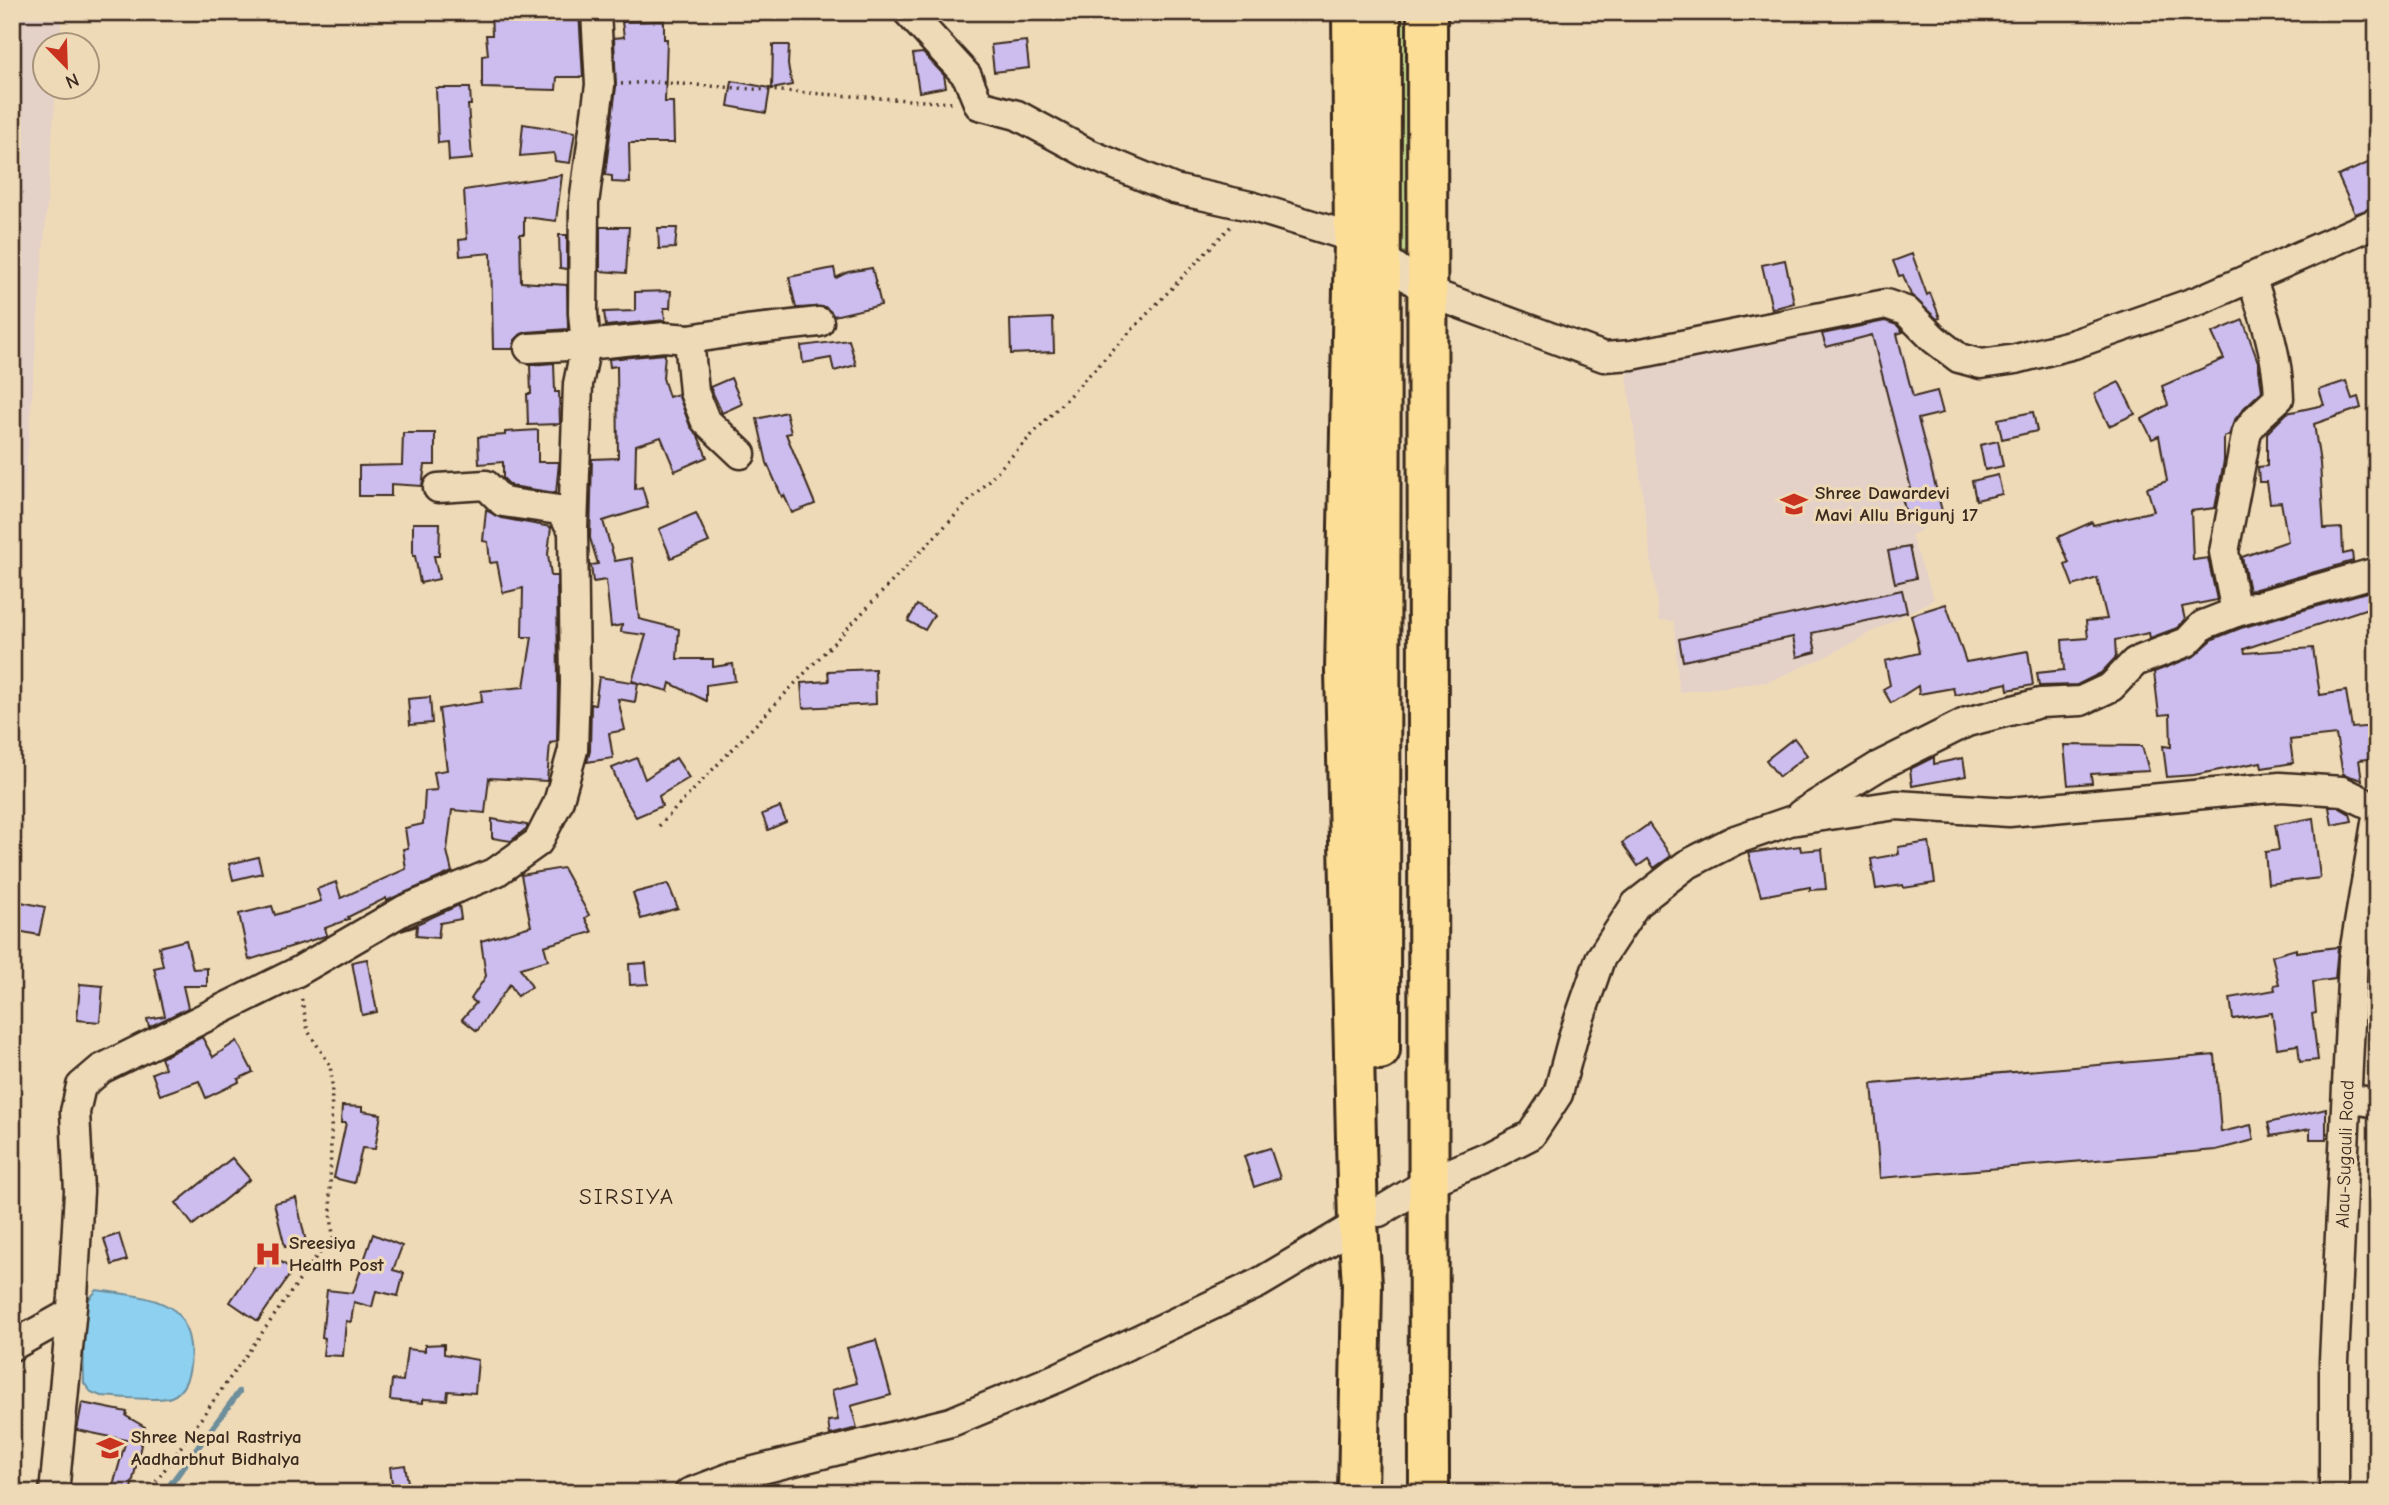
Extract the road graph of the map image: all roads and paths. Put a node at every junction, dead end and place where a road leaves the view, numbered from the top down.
1 (596, 12) edge
2 (908, 12) edge
3 (1352, 12) edge
4 (1381, 12) edge
5 (1427, 12) edge
6 (600, 85) junction
7 (979, 105) junction
8 (1250, 206) junction
9 (2377, 222) edge
10 (1368, 248) junction
11 (2251, 278) junction
12 (1428, 292) junction
13 (819, 322) dead end
14 (689, 339) junction
15 (586, 345) junction
16 (529, 348) dead end
17 (741, 454) dead end
18 (438, 488) dead end
19 (573, 528) junction
20 (2377, 572) edge
21 (2236, 612) junction
22 (2377, 808) edge
23 (2377, 817) edge
24 (1790, 821) junction
25 (659, 826) dead end
26 (297, 972) junction
27 (2347, 1098) junction
28 (2377, 1103) edge
29 (1427, 1183) junction
30 (1369, 1218) junction
31 (71, 1313) junction
32 (12, 1346) edge
33 (54, 1493) edge
34 (148, 1493) edge
35 (689, 1493) edge
36 (1358, 1493) edge
37 (1375, 1493) edge
38 (1429, 1493) edge
39 (2334, 1493) edge

1 - 6 street
2 - 7 street
3 - 10 highway
4 - 10 highway
5 - 12 highway
6 - 7 path
6 - 15 street
7 - 8 street
8 - 10 street
8 - 25 path
9 - 11 street
10 - 12 street
10 - 30 highway
11 - 12 street
11 - 21 street
12 - 29 highway
13 - 14 street
14 - 15 street
14 - 17 street
15 - 16 street
15 - 19 street
18 - 19 street
19 - 26 street
20 - 21 street
21 - 24 street
22 - 24 street
23 - 27 street, Alau-Sugauli Road
24 - 29 street
26 - 31 street
26 - 34 path
27 - 28 street
27 - 39 street, Alau-Sugauli Road
29 - 30 street
29 - 38 highway
30 - 35 street
30 - 36 highway
30 - 37 highway
31 - 32 street
31 - 33 street

